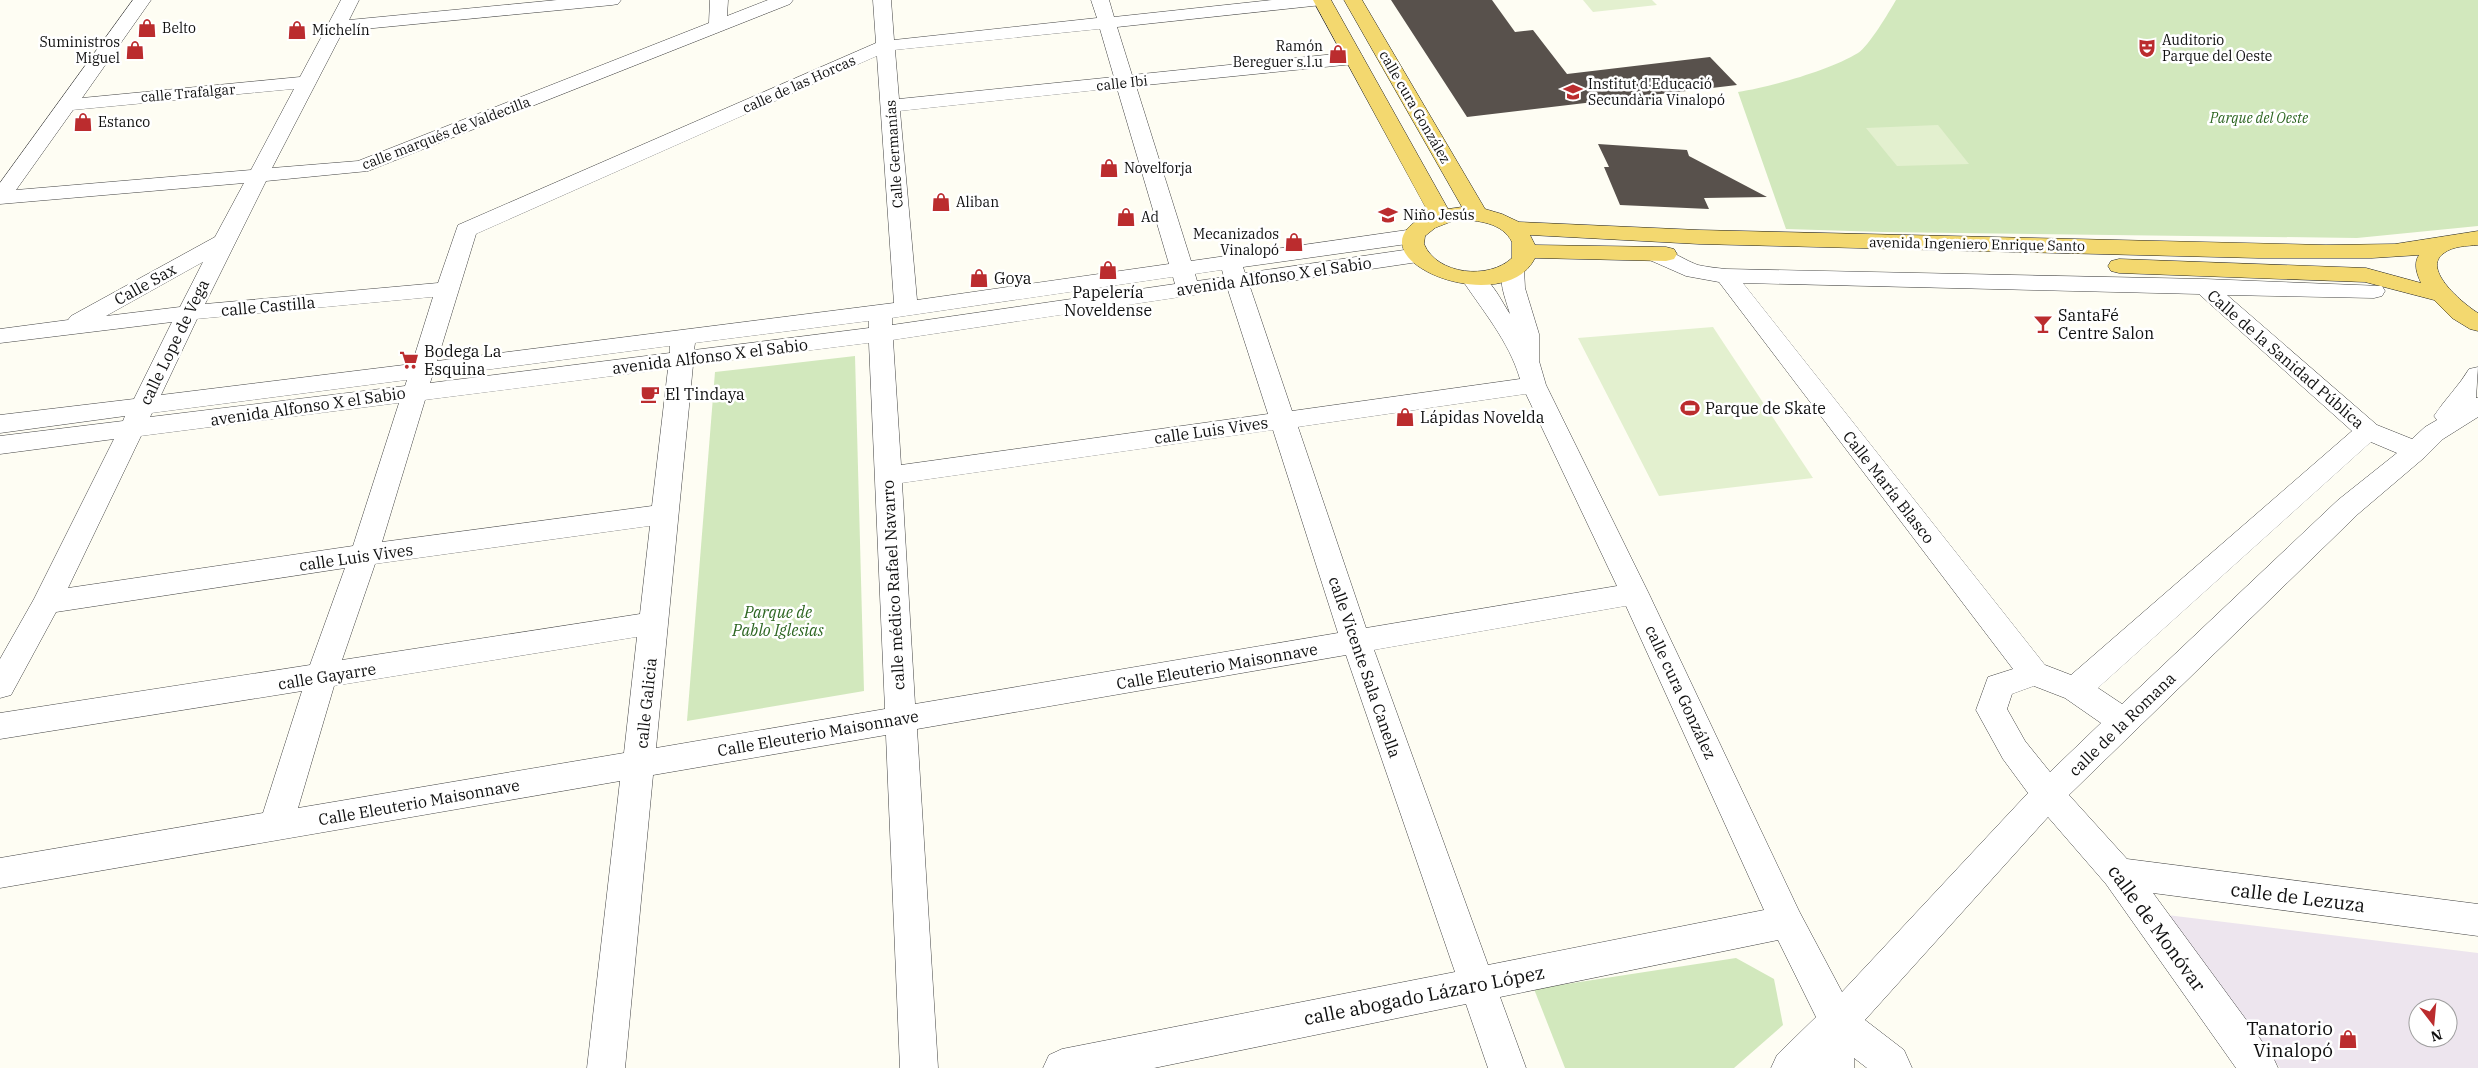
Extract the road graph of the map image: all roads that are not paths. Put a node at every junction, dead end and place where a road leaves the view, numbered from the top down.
1 (142, 0) edge
2 (350, 0) edge
3 (612, 0) edge
4 (719, 0) edge
5 (784, 0) edge
6 (882, 0) edge
7 (1100, 0) edge
8 (1322, 0) edge
9 (1353, 0) edge
10 (1107, 22) junction
11 (337, 26) junction
12 (718, 26) junction
13 (886, 46) junction
14 (1354, 58) junction
15 (309, 82) junction
16 (1126, 83) junction
17 (67, 105) junction
18 (890, 106) junction
19 (258, 177) junction
20 (0, 198) edge
21 (1477, 214) junction
22 (1441, 216) junction
23 (1513, 228) junction
24 (2478, 238) edge
25 (224, 241) junction
26 (2440, 245) junction
27 (1416, 246) junction
28 (1652, 253) junction
29 (1519, 260) junction
30 (1233, 272) junction
31 (1726, 276) junction
32 (1472, 278) junction
33 (1186, 279) junction
34 (2204, 286) junction
35 (447, 289) junction
36 (2374, 291) dead end
37 (2440, 295) junction
38 (189, 313) junction
39 (888, 318) junction
40 (2476, 326) edge
41 (66, 328) junction
42 (0, 336) edge
43 (683, 349) junction
44 (1530, 373) junction
45 (2478, 375) edge
46 (419, 382) junction
47 (142, 408) junction
48 (2476, 408) edge
49 (1281, 420) junction
50 (0, 424) edge
51 (131, 429) junction
52 (2368, 431) junction
53 (2425, 442) junction
54 (0, 445) edge
55 (888, 476) junction
56 (666, 514) junction
57 (364, 555) junction
58 (1636, 594) junction
59 (47, 602) junction
60 (654, 623) junction
61 (1356, 642) junction
62 (2034, 674) junction
63 (320, 677) junction
64 (0, 686) edge
65 (2076, 689) junction
66 (900, 719) junction
67 (2124, 722) junction
68 (0, 726) edge
69 (639, 764) junction
70 (2048, 794) junction
71 (276, 826) junction
72 (0, 873) edge
73 (2118, 873) junction
74 (2478, 920) edge
75 (1786, 922) junction
76 (1477, 984) junction
77 (1838, 1022) junction
78 (606, 1068) edge
79 (919, 1068) edge
80 (1062, 1068) edge
81 (1507, 1068) edge
82 (1790, 1068) edge
83 (1835, 1068) edge
84 (1893, 1068) edge
85 (2259, 1068) edge

1 - 17 street
2 - 11 street, calle Lope de Vega
3 - 11 street
4 - 12 street
5 - 12 street, calle marqués de Valdecilla
6 - 13 street, Calle Germanías
7 - 10 street
8 - 10 street, calle de las Horcas
8 - 14 main road, calle cura González
9 - 21 main road, calle cura González
10 - 13 street, calle de las Horcas
10 - 16 street
11 - 15 street, calle Lope de Vega
12 - 19 street, calle marqués de Valdecilla
13 - 18 street, Calle Germanías
13 - 35 street, calle de las Horcas
14 - 16 street, calle Ibi
14 - 22 main road, calle cura González
15 - 17 street, calle Trafalgar
15 - 19 street, calle Lope de Vega
16 - 18 street, calle Ibi
16 - 33 street
17 - 20 street
18 - 39 street, Calle Germanías
19 - 20 street, calle marqués de Valdecilla
19 - 25 street, calle Lope de Vega
21 - 22 main road
21 - 23 main road
22 - 27 main road
23 - 26 main road, avenida Ingeniero Enrique Santo
23 - 29 main road
24 - 26 main road, avenida Ingeniero Enrique Santo
25 - 38 street, calle Lope de Vega
25 - 41 street, Calle Sax
26 - 37 main road
27 - 30 street, avenida Alfonso X el Sabio
27 - 32 main road
28 - 29 main road, avenida Ingeniero Enrique Santo
28 - 31 street, avenida Ingeniero Enrique Santo
28 - 37 main road, avenida Ingeniero Enrique Santo
29 - 32 main road
29 - 44 street, calle cura González
30 - 33 street, avenida Alfonso X el Sabio
30 - 49 street, calle Vicente Sala Canella
31 - 34 street, avenida Ingeniero Enrique Santo
31 - 62 street, Calle María Blasco
32 - 44 street, calle cura González
33 - 39 street, avenida Alfonso X el Sabio
33 - 39 street, avenida Alfonso X el Sabio
34 - 36 street, avenida Ingeniero Enrique Santo
34 - 52 street, Calle de la Sanidad Pública
35 - 38 street, calle Castilla
35 - 46 street, calle de las Horcas
37 - 40 main road
38 - 41 street, calle Castilla
38 - 47 street, calle Lope de Vega
39 - 43 street, avenida Alfonso X el Sabio
39 - 55 street, calle médico Rafael Navarro
41 - 42 street, calle Castilla
43 - 46 street, avenida Alfonso X el Sabio
43 - 56 street, calle Galicia
44 - 49 street, calle Luis Vives
44 - 58 street, calle cura González
45 - 53 street
46 - 47 street, avenida Alfonso X el Sabio
46 - 51 street, avenida Alfonso X el Sabio
46 - 57 street, calle de las Horcas
47 - 50 street, avenida Alfonso X el Sabio
47 - 51 street, calle Lope de Vega
48 - 53 street, calle de la Romana
49 - 55 street, calle Luis Vives
49 - 61 street, calle Vicente Sala Canella
51 - 54 street, avenida Alfonso X el Sabio
51 - 59 street, calle Lope de Vega
52 - 53 street, Calle de la Sanidad Pública
52 - 65 street
53 - 67 street, calle de la Romana
55 - 66 street, calle médico Rafael Navarro
56 - 57 street, calle Luis Vives
56 - 60 street, calle Galicia
57 - 59 street, calle Luis Vives
57 - 63 street, calle de las Horcas
58 - 61 street, Calle Eleuterio Maisonnave
58 - 75 street, calle cura González
59 - 64 street, calle Lope de Vega
60 - 63 street, calle Gayarre
60 - 69 street, calle Galicia
61 - 66 street, Calle Eleuterio Maisonnave
61 - 76 street, calle Vicente Sala Canella
62 - 65 street
62 - 70 street, calle de Monóvar
63 - 68 street, calle Gayarre
63 - 71 street, calle de las Horcas
65 - 67 street
66 - 69 street, Calle Eleuterio Maisonnave
66 - 79 street, calle médico Rafael Navarro
67 - 70 street, calle de la Romana
69 - 71 street, Calle Eleuterio Maisonnave
69 - 78 street, calle Galicia
70 - 73 street, calle de Monóvar
70 - 77 street, calle de la Romana
71 - 72 street, Calle Eleuterio Maisonnave
73 - 74 street, calle de Lezuza
73 - 85 street, calle de Monóvar
75 - 76 street, calle abogado Lázaro López
75 - 77 street, calle cura González
76 - 80 street, calle abogado Lázaro López
76 - 81 street, calle Vicente Sala Canella
77 - 82 street, calle de la Romana
77 - 83 street
77 - 84 street, calle cura González

